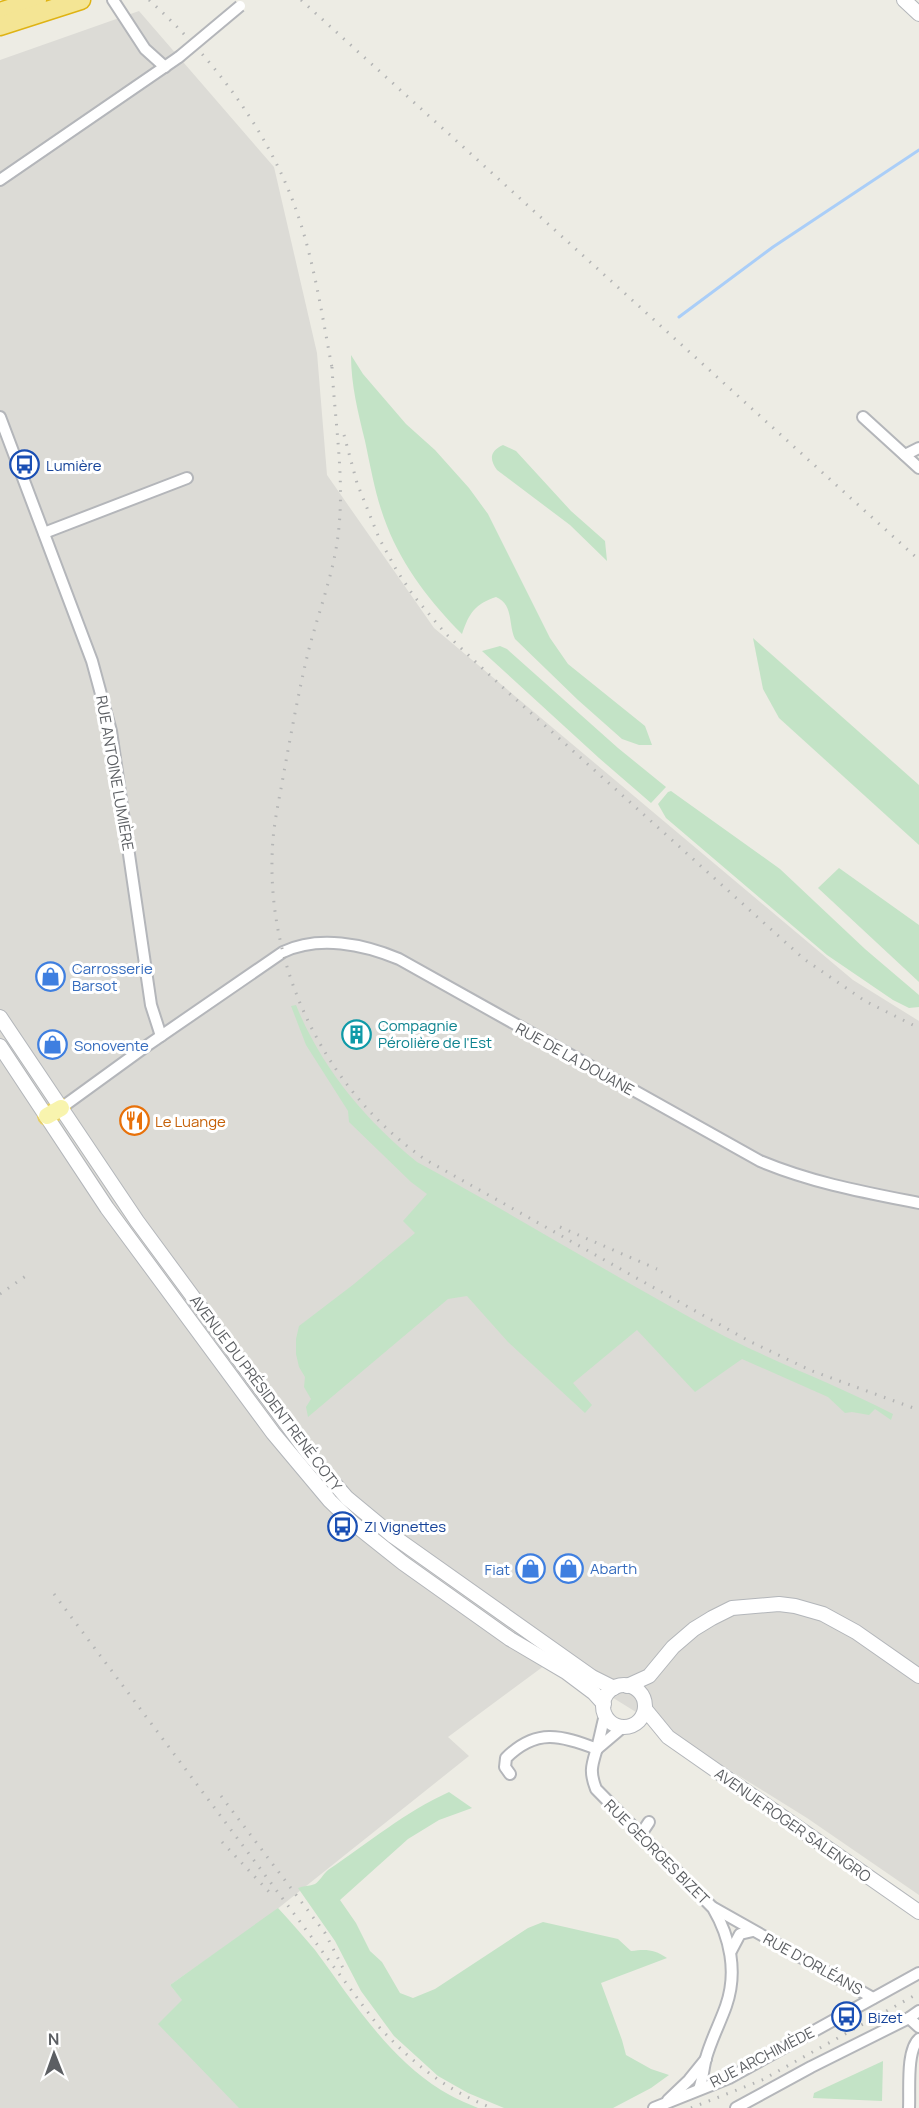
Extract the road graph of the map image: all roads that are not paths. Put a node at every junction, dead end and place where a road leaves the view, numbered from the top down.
1 (37, 0) edge
2 (81, 0) edge
3 (113, 0) edge
4 (904, 0) edge
5 (244, 3) edge
6 (0, 12) edge
7 (919, 14) edge
8 (0, 26) edge
9 (165, 68) junction
10 (0, 180) edge
11 (0, 417) edge
12 (863, 417) dead end
13 (919, 447) edge
14 (906, 455) junction
15 (919, 468) edge
16 (187, 478) dead end
17 (44, 533) junction
18 (0, 1017) edge
19 (161, 1036) junction
20 (0, 1046) edge
21 (62, 1108) junction
22 (47, 1116) junction
23 (919, 1203) edge
24 (649, 1676) junction
25 (919, 1676) edge
26 (620, 1687) junction
27 (645, 1706) junction
28 (605, 1709) junction
29 (629, 1726) junction
30 (668, 1737) junction
31 (597, 1749) junction
32 (510, 1774) dead end
33 (649, 1822) dead end
34 (641, 1834) junction
35 (713, 1908) junction
36 (919, 1912) edge
37 (753, 1931) junction
38 (730, 1952) junction
39 (919, 1973) edge
40 (873, 1998) junction
41 (919, 2011) edge
42 (909, 2018) junction
43 (919, 2027) edge
44 (919, 2039) edge
45 (706, 2059) junction
46 (735, 2074) junction
47 (699, 2089) junction
48 (667, 2102) junction
49 (654, 2108) edge
50 (738, 2108) edge
51 (909, 2108) edge

1 - 6 highway
2 - 8 highway
3 - 9 street
4 - 7 main road
5 - 9 street, bridge
9 - 10 street
11 - 17 street, RUE ANTOINE LUMIÈRE
12 - 14 street
13 - 14 street
14 - 15 street
16 - 17 street
17 - 19 street, RUE ANTOINE LUMIÈRE
18 - 21 main road, AVENUE DU PRÉSIDENT RENÉ COTY
19 - 21 street, RUE DE LA DOUANE
19 - 23 street, RUE DE LA DOUANE
20 - 22 main road, AVENUE DU PRÉSIDENT RENÉ COTY
21 - 22 main road
21 - 26 main road, AVENUE DU PRÉSIDENT RENÉ COTY
22 - 28 main road, AVENUE DU PRÉSIDENT RENÉ COTY
24 - 25 main road
24 - 26 main road
24 - 27 main road
26 - 27 main road
26 - 28 main road
27 - 29 main road
27 - 30 main road, AVENUE ROGER SALENGRO
28 - 29 main road
28 - 31 street, RUE GEORGES BIZET
29 - 30 main road, AVENUE ROGER SALENGRO
29 - 31 street
30 - 36 main road, AVENUE ROGER SALENGRO
31 - 32 street
31 - 34 street, RUE GEORGES BIZET
33 - 34 street
34 - 35 street, RUE GEORGES BIZET
35 - 37 street, RUE D'ORLÉANS
35 - 38 street, RUE GEORGES BIZET
37 - 38 street, RUE D'ORLÉANS
37 - 40 street, RUE D'ORLÉANS
38 - 45 street, RUE GEORGES BIZET
39 - 40 street, RUE ARCHIMÈDE
40 - 46 street, RUE ARCHIMÈDE
41 - 42 street
42 - 43 street
42 - 50 street
44 - 51 street
45 - 46 street
45 - 47 street, RUE GEORGES BIZET
45 - 48 street, RUE GEORGES BIZET
46 - 47 street, RUE ARCHIMÈDE
47 - 48 street, RUE GEORGES BIZET
48 - 49 street, RUE GEORGES BIZET

